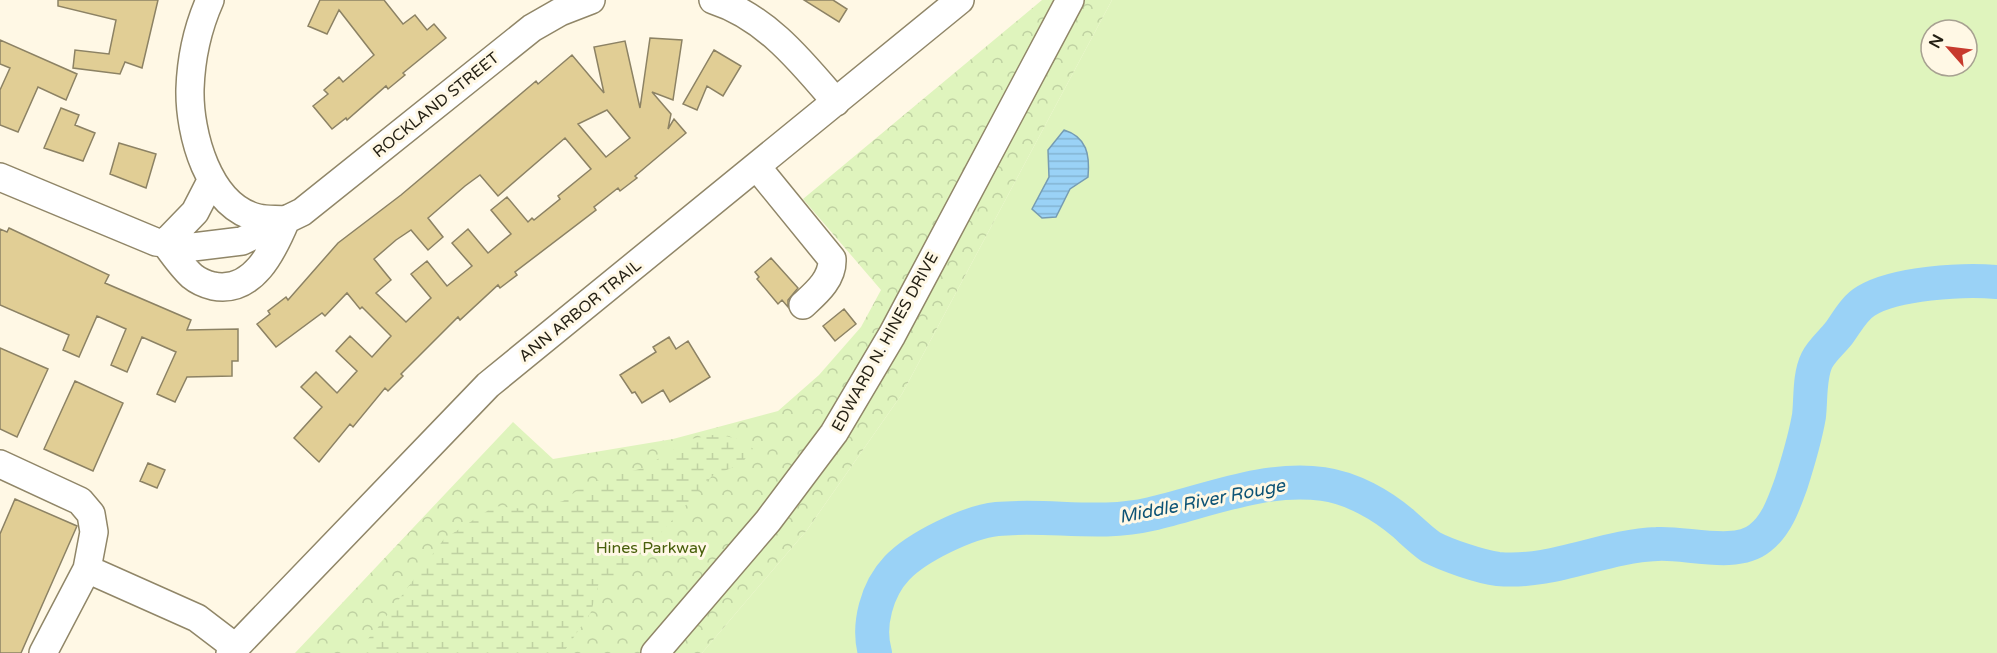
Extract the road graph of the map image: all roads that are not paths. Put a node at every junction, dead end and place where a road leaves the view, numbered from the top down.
1 (210, 0) edge
2 (591, 0) edge
3 (712, 0) edge
4 (960, 0) edge
5 (1070, 0) edge
6 (836, 102) junction
7 (757, 167) junction
8 (0, 177) edge
9 (212, 181) junction
10 (286, 220) junction
11 (165, 243) junction
12 (803, 305) dead end
13 (0, 464) edge
14 (87, 569) junction
15 (233, 650) edge
16 (43, 653) edge
17 (655, 653) edge

1 - 9 street
2 - 10 street, ROCKLAND STREET
3 - 6 street
4 - 6 street, ANN ARBOR TRAIL
5 - 17 street, EDWARD N. HINES DRIVE
6 - 7 street, ANN ARBOR TRAIL
7 - 12 street
7 - 15 street, ANN ARBOR TRAIL
8 - 11 street, ROCKLAND STREET
9 - 10 street
9 - 11 street
10 - 11 street, ROCKLAND STREET
10 - 11 street
13 - 14 street
14 - 15 street
14 - 16 street

